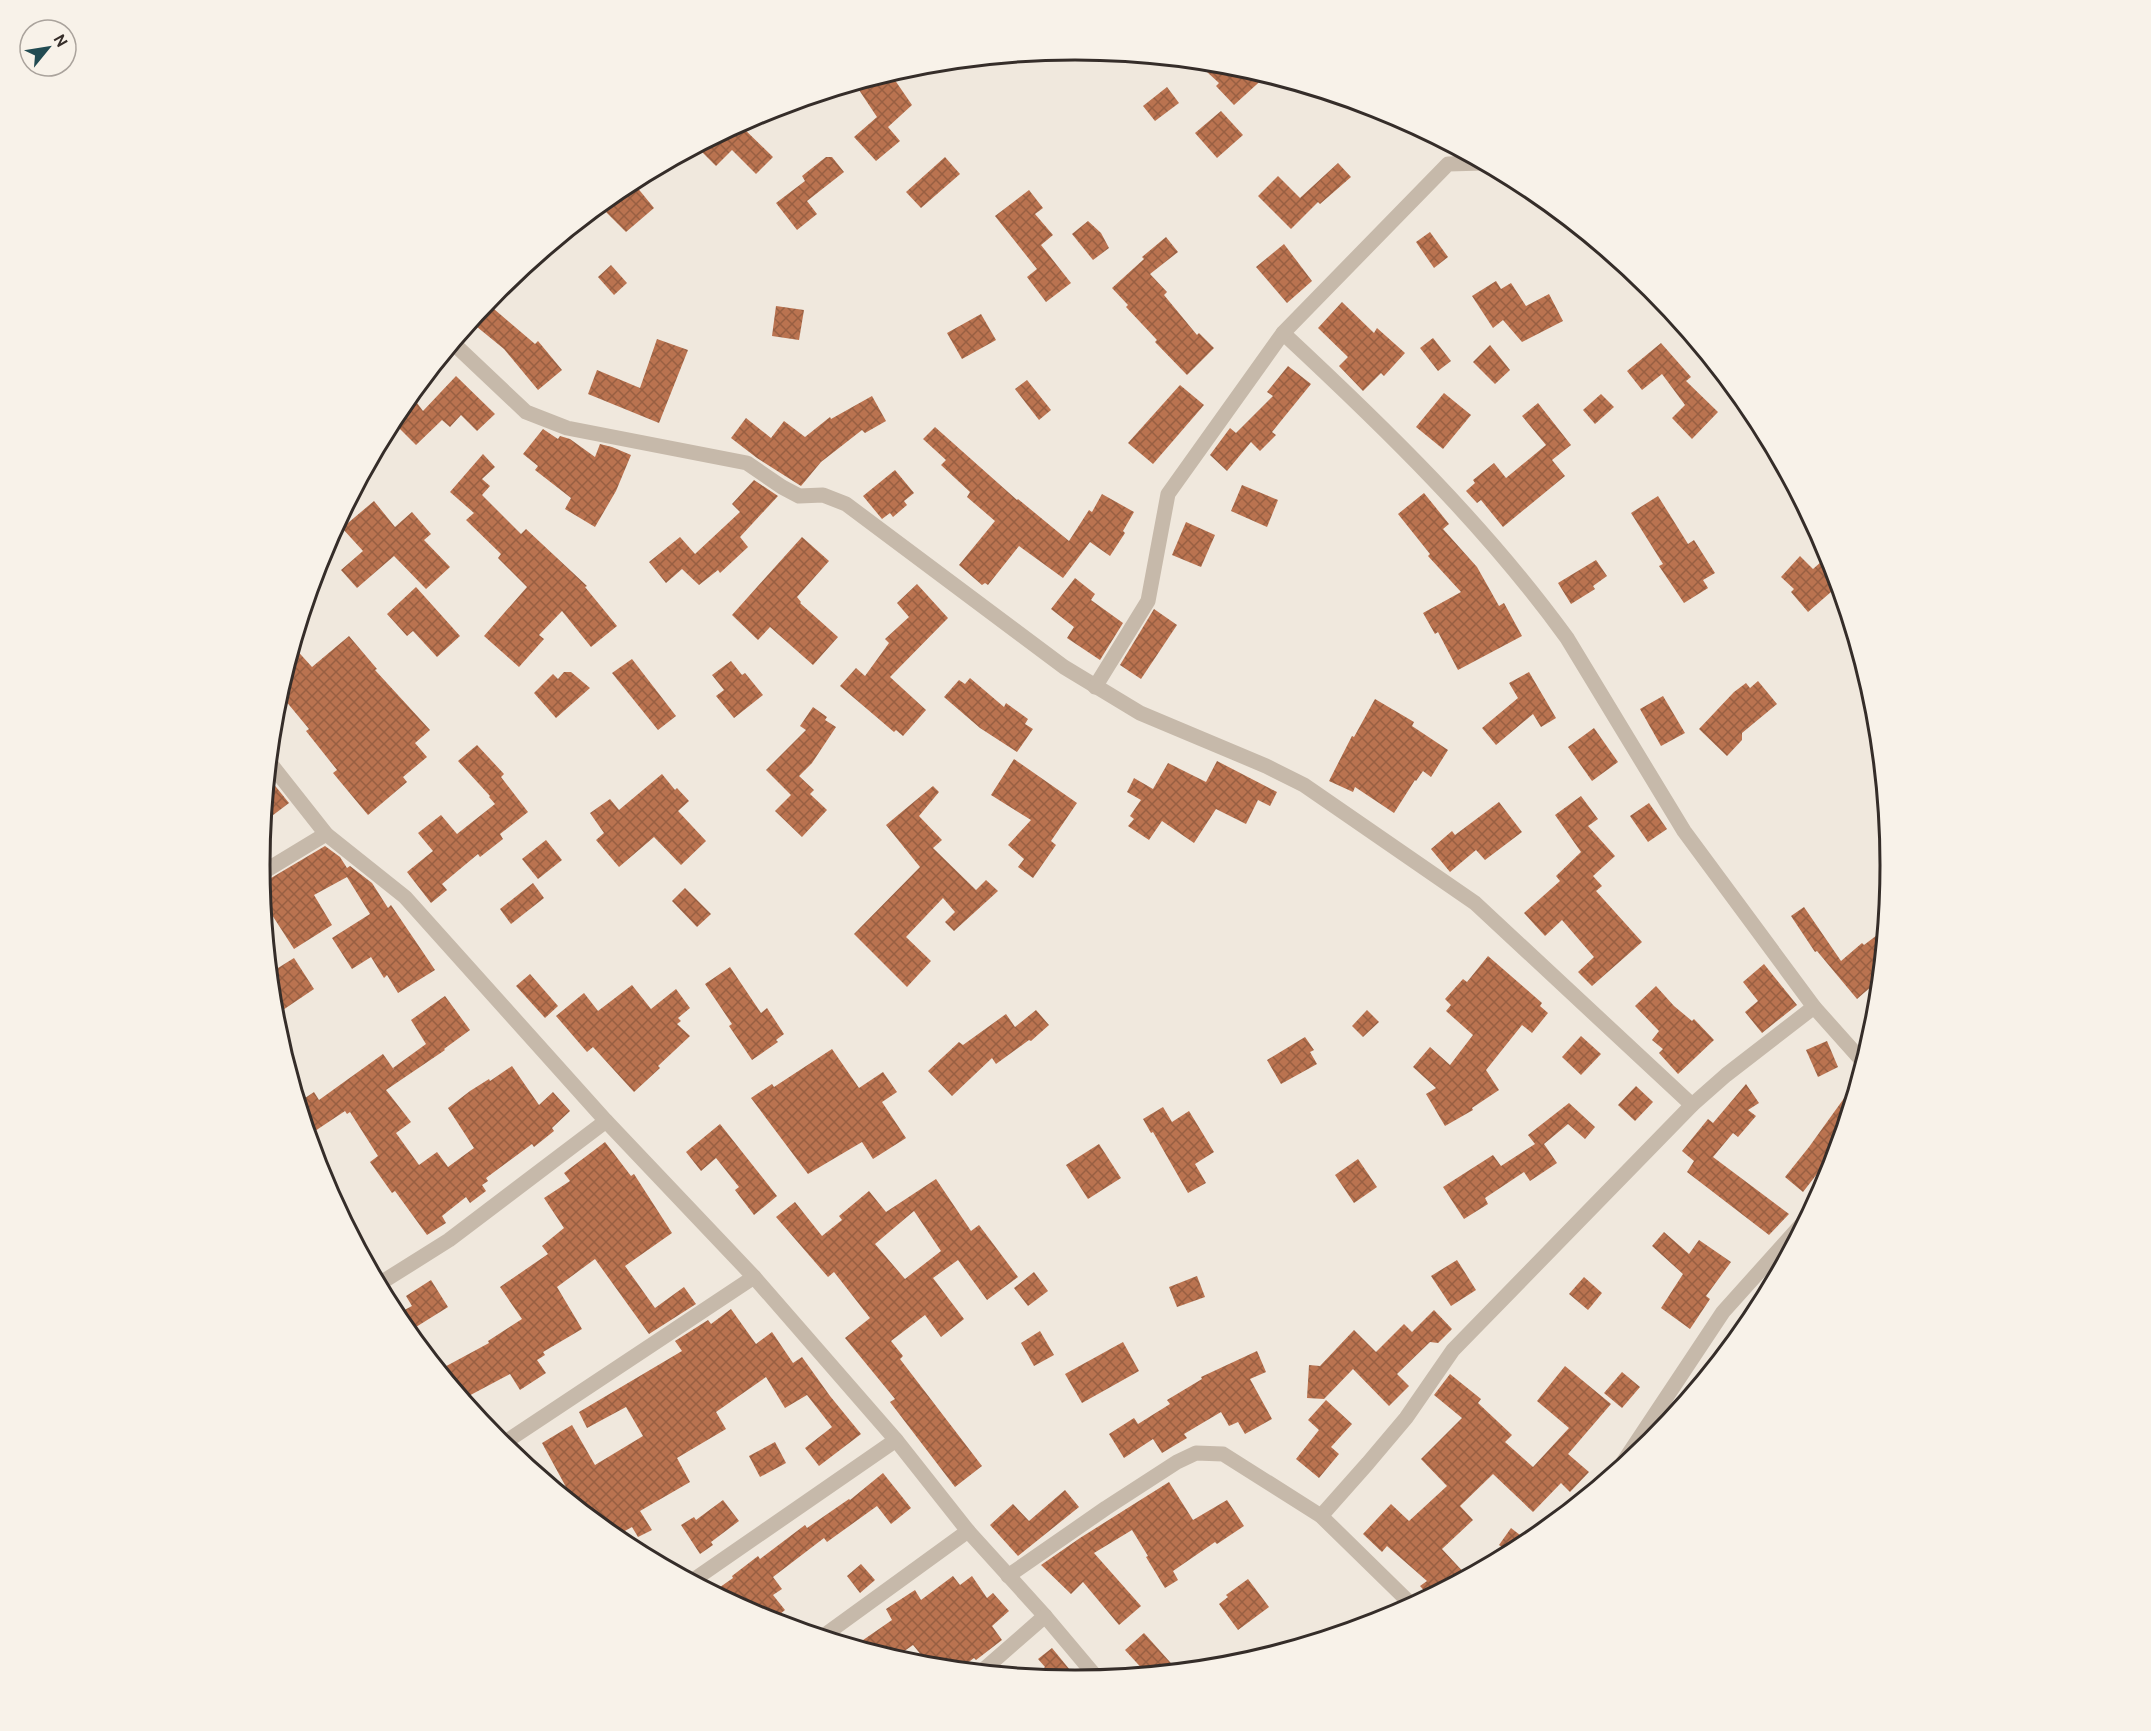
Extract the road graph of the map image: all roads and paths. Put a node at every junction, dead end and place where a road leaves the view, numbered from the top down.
1 (1470, 163) edge
2 (1283, 333) junction
3 (458, 348) edge
4 (1095, 687) junction
5 (276, 771) edge
6 (326, 834) junction
7 (270, 867) edge
8 (1814, 1007) junction
9 (1858, 1056) edge
10 (1692, 1105) junction
11 (606, 1122) junction
12 (1789, 1238) edge
13 (754, 1277) junction
14 (385, 1280) edge
15 (510, 1439) edge
16 (896, 1440) junction
17 (1635, 1445) edge
18 (1321, 1516) junction
19 (968, 1531) junction
20 (1008, 1576) junction
21 (698, 1577) edge
22 (1407, 1600) edge
23 (1045, 1616) junction
24 (829, 1632) edge
25 (988, 1666) edge
26 (1086, 1671) edge

1 - 2 street
2 - 4 street
2 - 8 street
3 - 4 street
4 - 10 street
5 - 6 street
6 - 7 street
6 - 11 street
8 - 9 street
8 - 10 street
10 - 18 street
11 - 13 street
11 - 14 street
12 - 17 street
13 - 15 street
13 - 16 street
16 - 19 street
16 - 21 street
18 - 20 street
18 - 22 street
19 - 20 street
19 - 24 street
20 - 23 street
23 - 25 street
23 - 26 street

